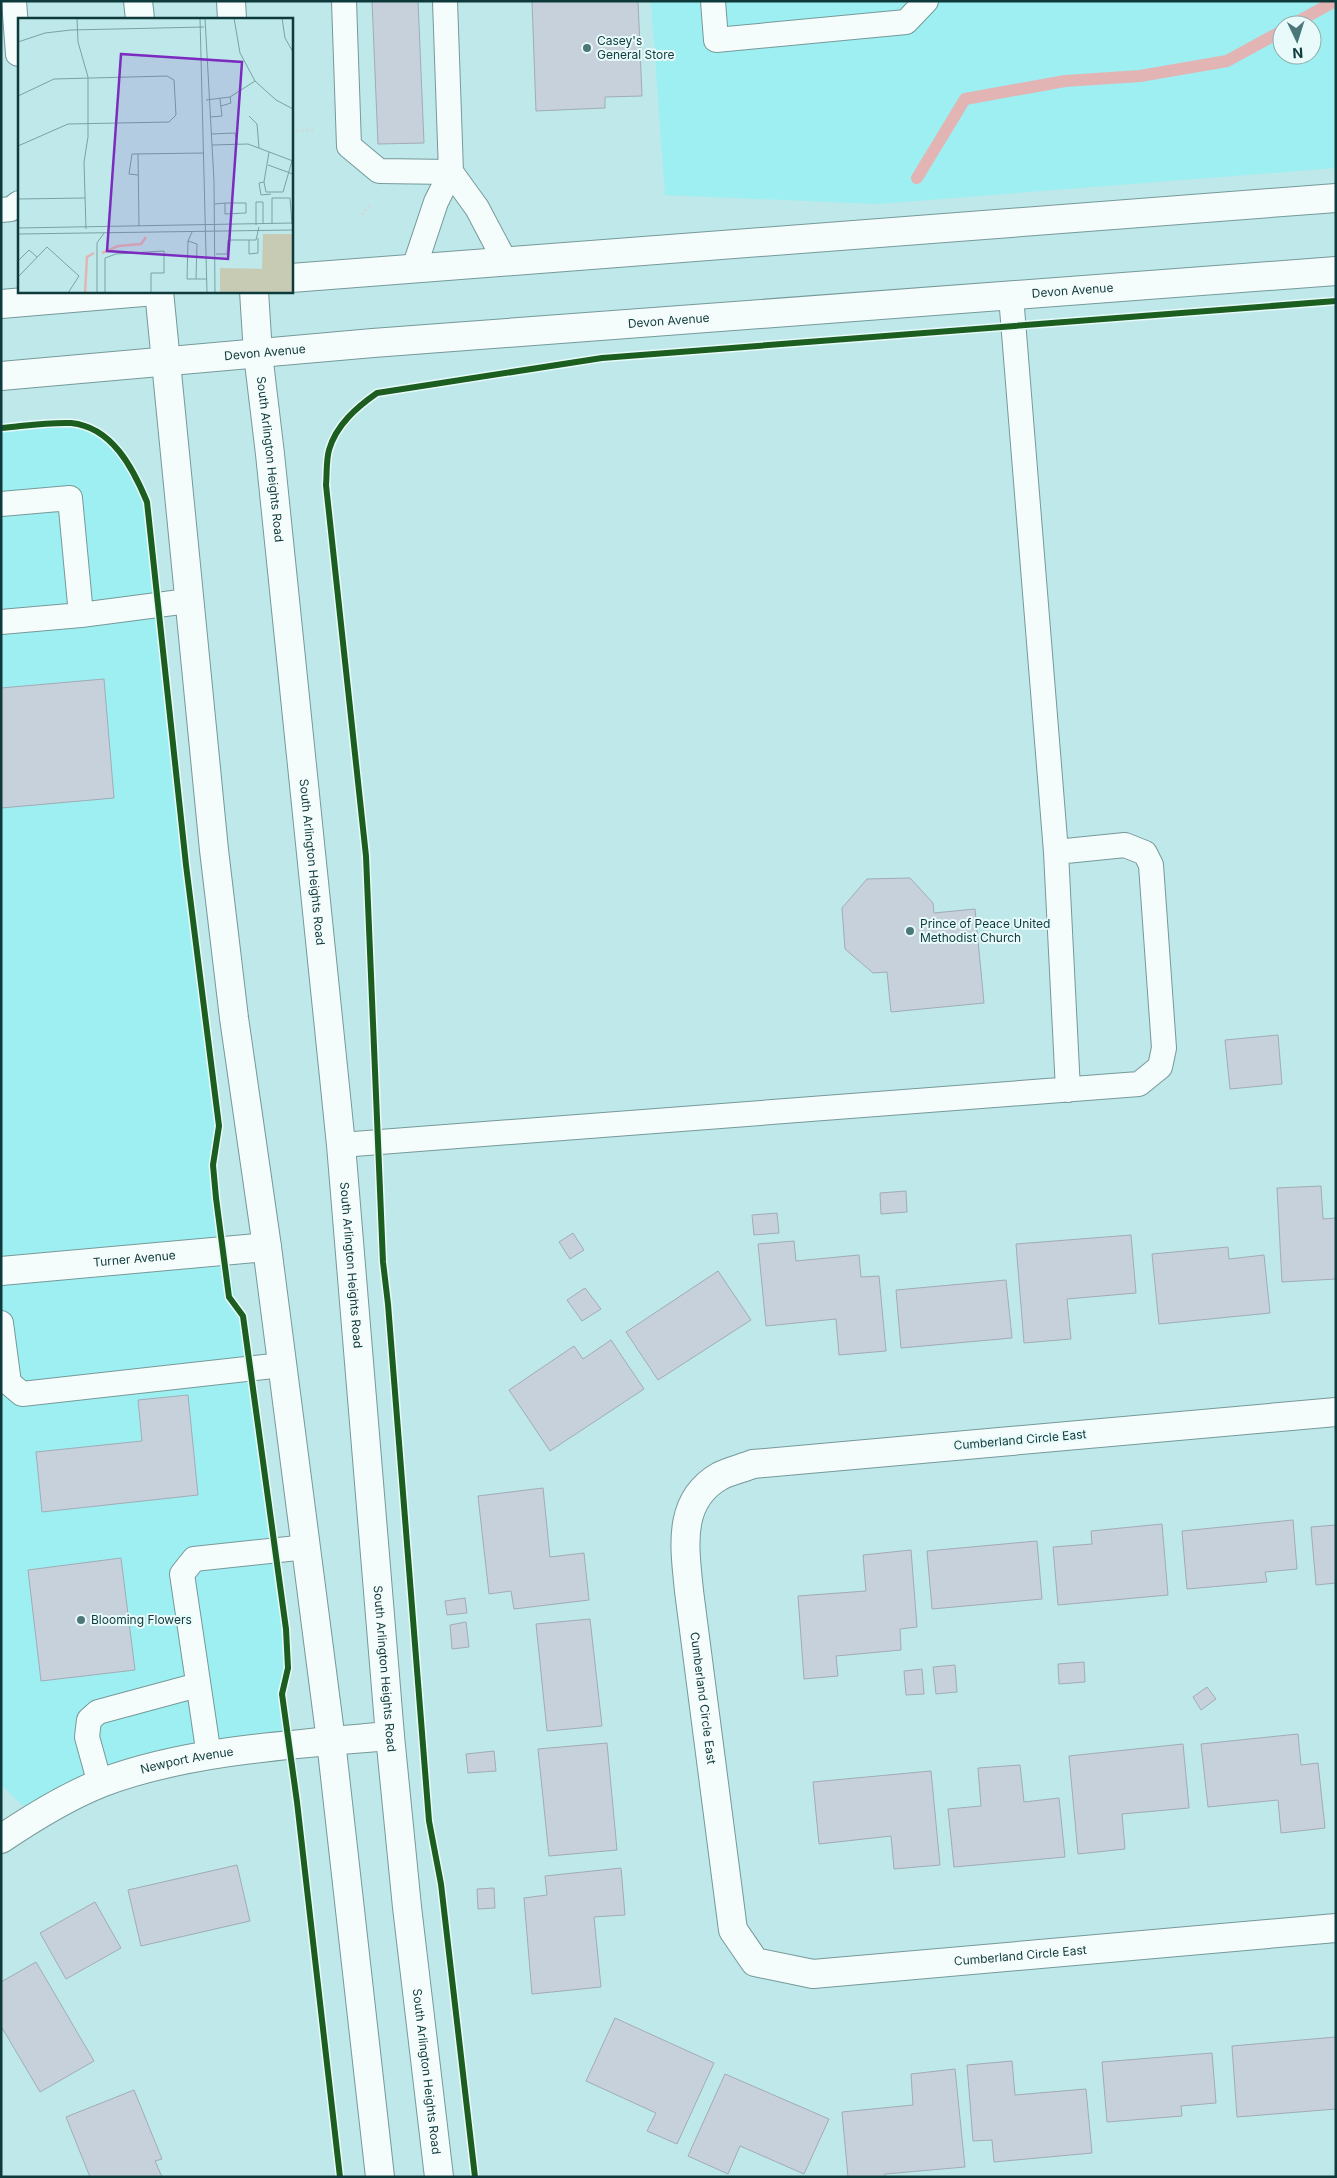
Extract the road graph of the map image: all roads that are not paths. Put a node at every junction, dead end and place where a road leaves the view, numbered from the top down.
1 (138, 1) edge
2 (231, 1) edge
3 (344, 1) edge
4 (445, 1) edge
5 (713, 1) edge
6 (926, 1) edge
7 (10, 17) edge
8 (140, 18) edge
9 (232, 18) edge
10 (18, 54) edge
11 (452, 172) junction
12 (1336, 198) edge
13 (18, 204) edge
14 (1, 210) edge
15 (505, 261) junction
16 (414, 268) junction
17 (1336, 271) edge
18 (292, 278) edge
19 (143, 292) edge
20 (159, 292) edge
21 (254, 292) edge
22 (1011, 296) junction
23 (1, 304) edge
24 (258, 354) junction
25 (165, 361) junction
26 (1, 376) edge
27 (1, 504) edge
28 (188, 600) junction
29 (80, 616) junction
30 (1, 622) edge
31 (1056, 852) junction
32 (1068, 1090) junction
33 (342, 1145) junction
34 (267, 1247) junction
35 (1, 1271) edge
36 (1, 1324) edge
37 (282, 1365) junction
38 (1336, 1412) edge
39 (306, 1547) junction
40 (198, 1685) junction
41 (390, 1736) junction
42 (331, 1741) junction
43 (209, 1756) junction
44 (100, 1784) junction
45 (1, 1839) edge
46 (1336, 1928) edge
47 (380, 2177) edge
48 (439, 2177) edge

1 - 8 main road
2 - 9 main road
3 - 11 lane
4 - 11 lane
5 - 6 lane
7 - 10 lane
11 - 15 lane
11 - 16 lane
12 - 15 main road
13 - 14 lane
15 - 16 main road
16 - 18 main road
17 - 22 main road, Devon Avenue
19 - 23 main road
20 - 25 main road
21 - 24 main road, South Arlington Heights Road
22 - 24 main road, Devon Avenue
22 - 31 lane
24 - 25 main road, Devon Avenue
24 - 33 main road, South Arlington Heights Road
25 - 26 main road, Devon Avenue
25 - 28 main road
27 - 29 lane
28 - 29 lane
28 - 34 main road
29 - 30 lane
31 - 32 lane
31 - 32 lane
32 - 33 lane
33 - 41 main road, South Arlington Heights Road
34 - 35 main road, Turner Avenue
34 - 37 main road
36 - 37 lane
37 - 39 main road
38 - 46 main road, Cumberland Circle East
39 - 40 lane
39 - 42 main road
40 - 43 lane
40 - 44 lane
41 - 42 main road, Newport Avenue
41 - 48 main road, South Arlington Heights Road
42 - 43 main road, Newport Avenue
42 - 47 main road
43 - 44 main road, Newport Avenue
44 - 45 main road, Newport Avenue

